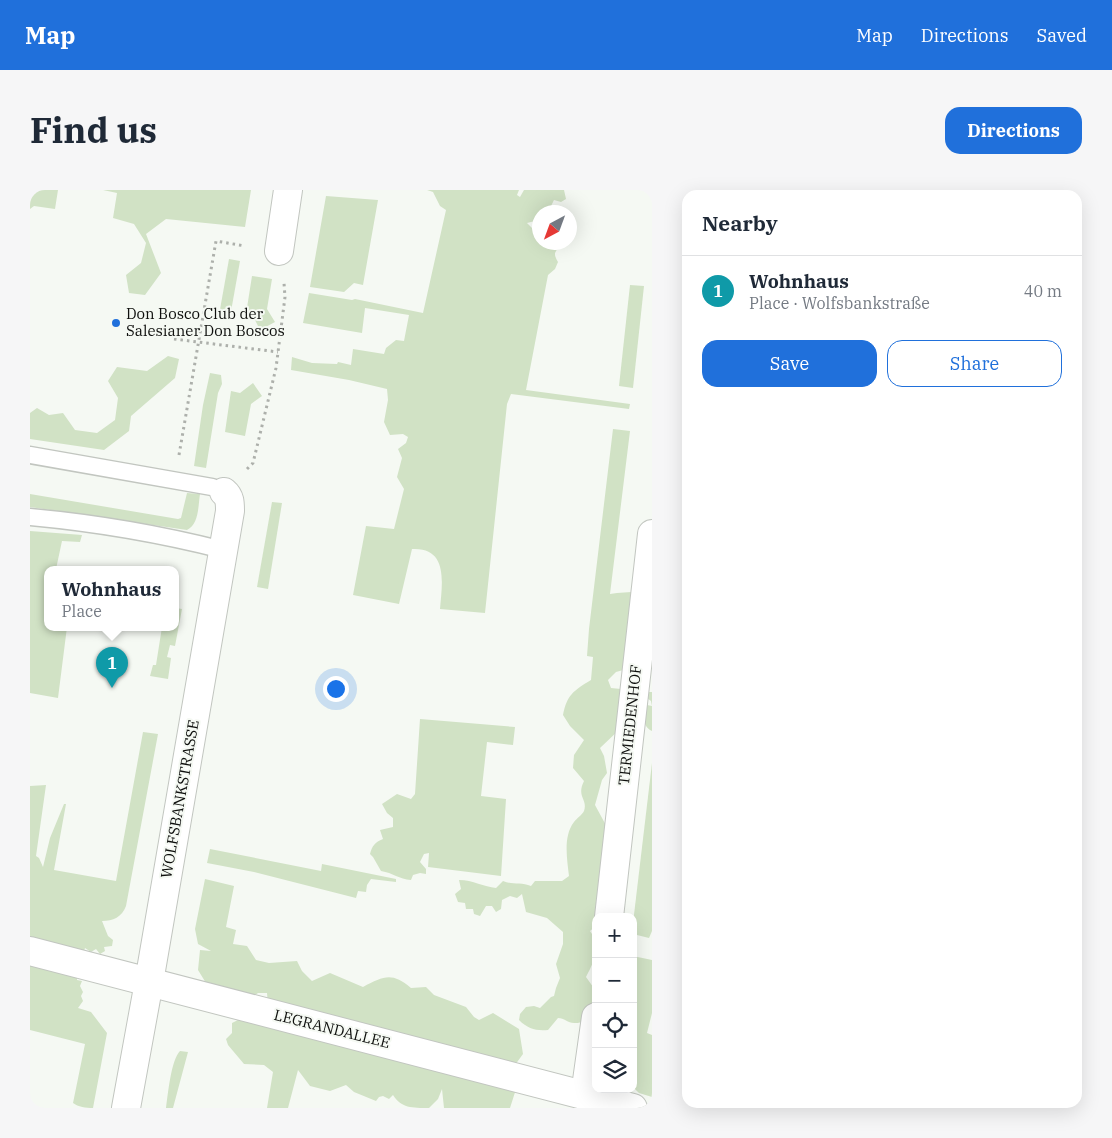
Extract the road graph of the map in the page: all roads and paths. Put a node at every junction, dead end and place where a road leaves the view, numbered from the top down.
1 (288, 190) edge
2 (279, 251) junction
3 (174, 339) dead end
4 (199, 342) junction
5 (278, 352) junction
6 (30, 455) edge
7 (175, 480) junction
8 (224, 492) junction
9 (30, 517) edge
10 (652, 534) edge
11 (223, 550) junction
12 (610, 913) edge
13 (30, 951) edge
14 (149, 982) junction
15 (592, 1045) edge
16 (585, 1094) junction
17 (126, 1108) edge
18 (633, 1108) edge

1 - 2 street
2 - 4 path
2 - 5 path
3 - 4 path
4 - 5 path
4 - 7 path
5 - 8 path
6 - 7 lane
7 - 8 lane
8 - 11 street, WOLFSBANKSTRASSE
9 - 11 lane
10 - 12 street, TERMIEDENHOF
11 - 14 street, WOLFSBANKSTRASSE
13 - 14 street, LEGRANDALLEE
14 - 16 street, LEGRANDALLEE
14 - 17 street, WOLFSBANKSTRASSE
15 - 16 street
16 - 18 street, LEGRANDALLEE

